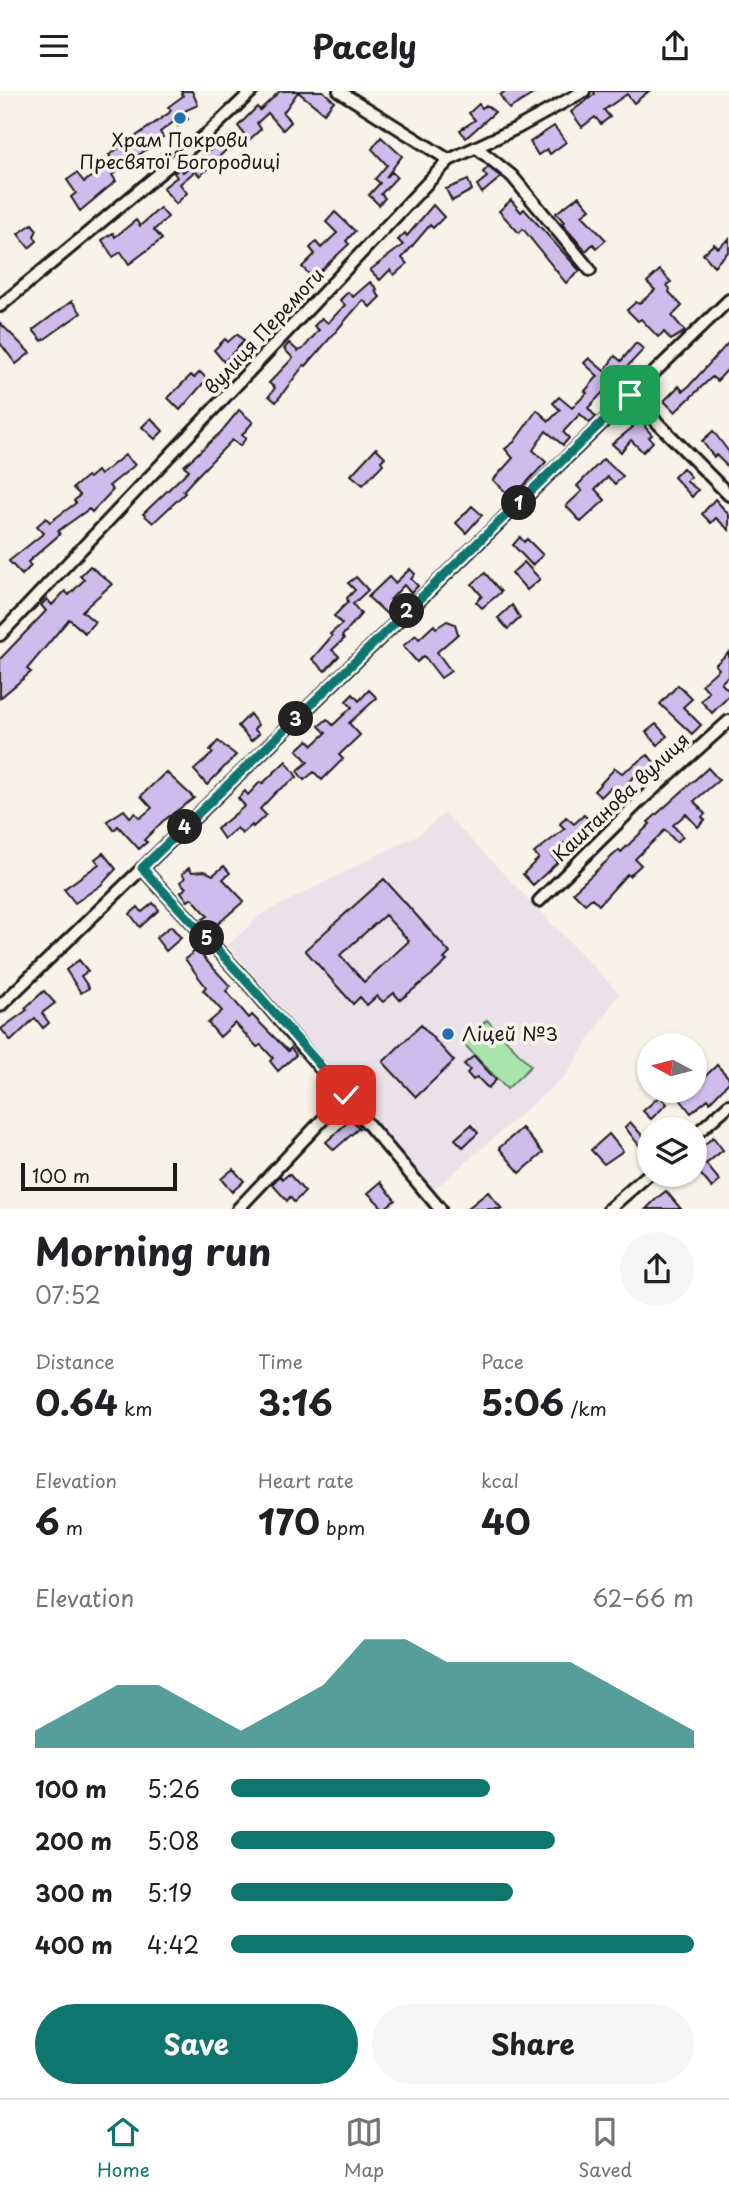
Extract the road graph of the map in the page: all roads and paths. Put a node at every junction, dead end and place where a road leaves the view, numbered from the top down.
1 (251, 91) edge
2 (339, 91) edge
3 (584, 91) edge
4 (477, 148) junction
5 (449, 160) junction
6 (590, 270) dead end
7 (729, 300) edge
8 (0, 306) edge
9 (630, 395) junction
10 (729, 495) edge
11 (0, 635) edge
12 (729, 721) edge
13 (142, 868) junction
14 (539, 901) dead end
15 (0, 1006) edge
16 (346, 1095) junction
17 (729, 1105) edge
18 (707, 1124) edge
19 (637, 1184) edge
20 (238, 1209) edge
21 (440, 1209) edge
22 (609, 1209) edge

1 - 8 street
2 - 5 street
3 - 4 street, вулиця Перемоги
4 - 5 street, вулиця Перемоги
4 - 6 street
5 - 11 street, вулиця Перемоги
7 - 9 street
9 - 10 street
9 - 13 street
12 - 14 street, Каштанова вулиця
13 - 15 street
13 - 16 street
16 - 20 street
16 - 21 street
17 - 18 street
19 - 22 street

